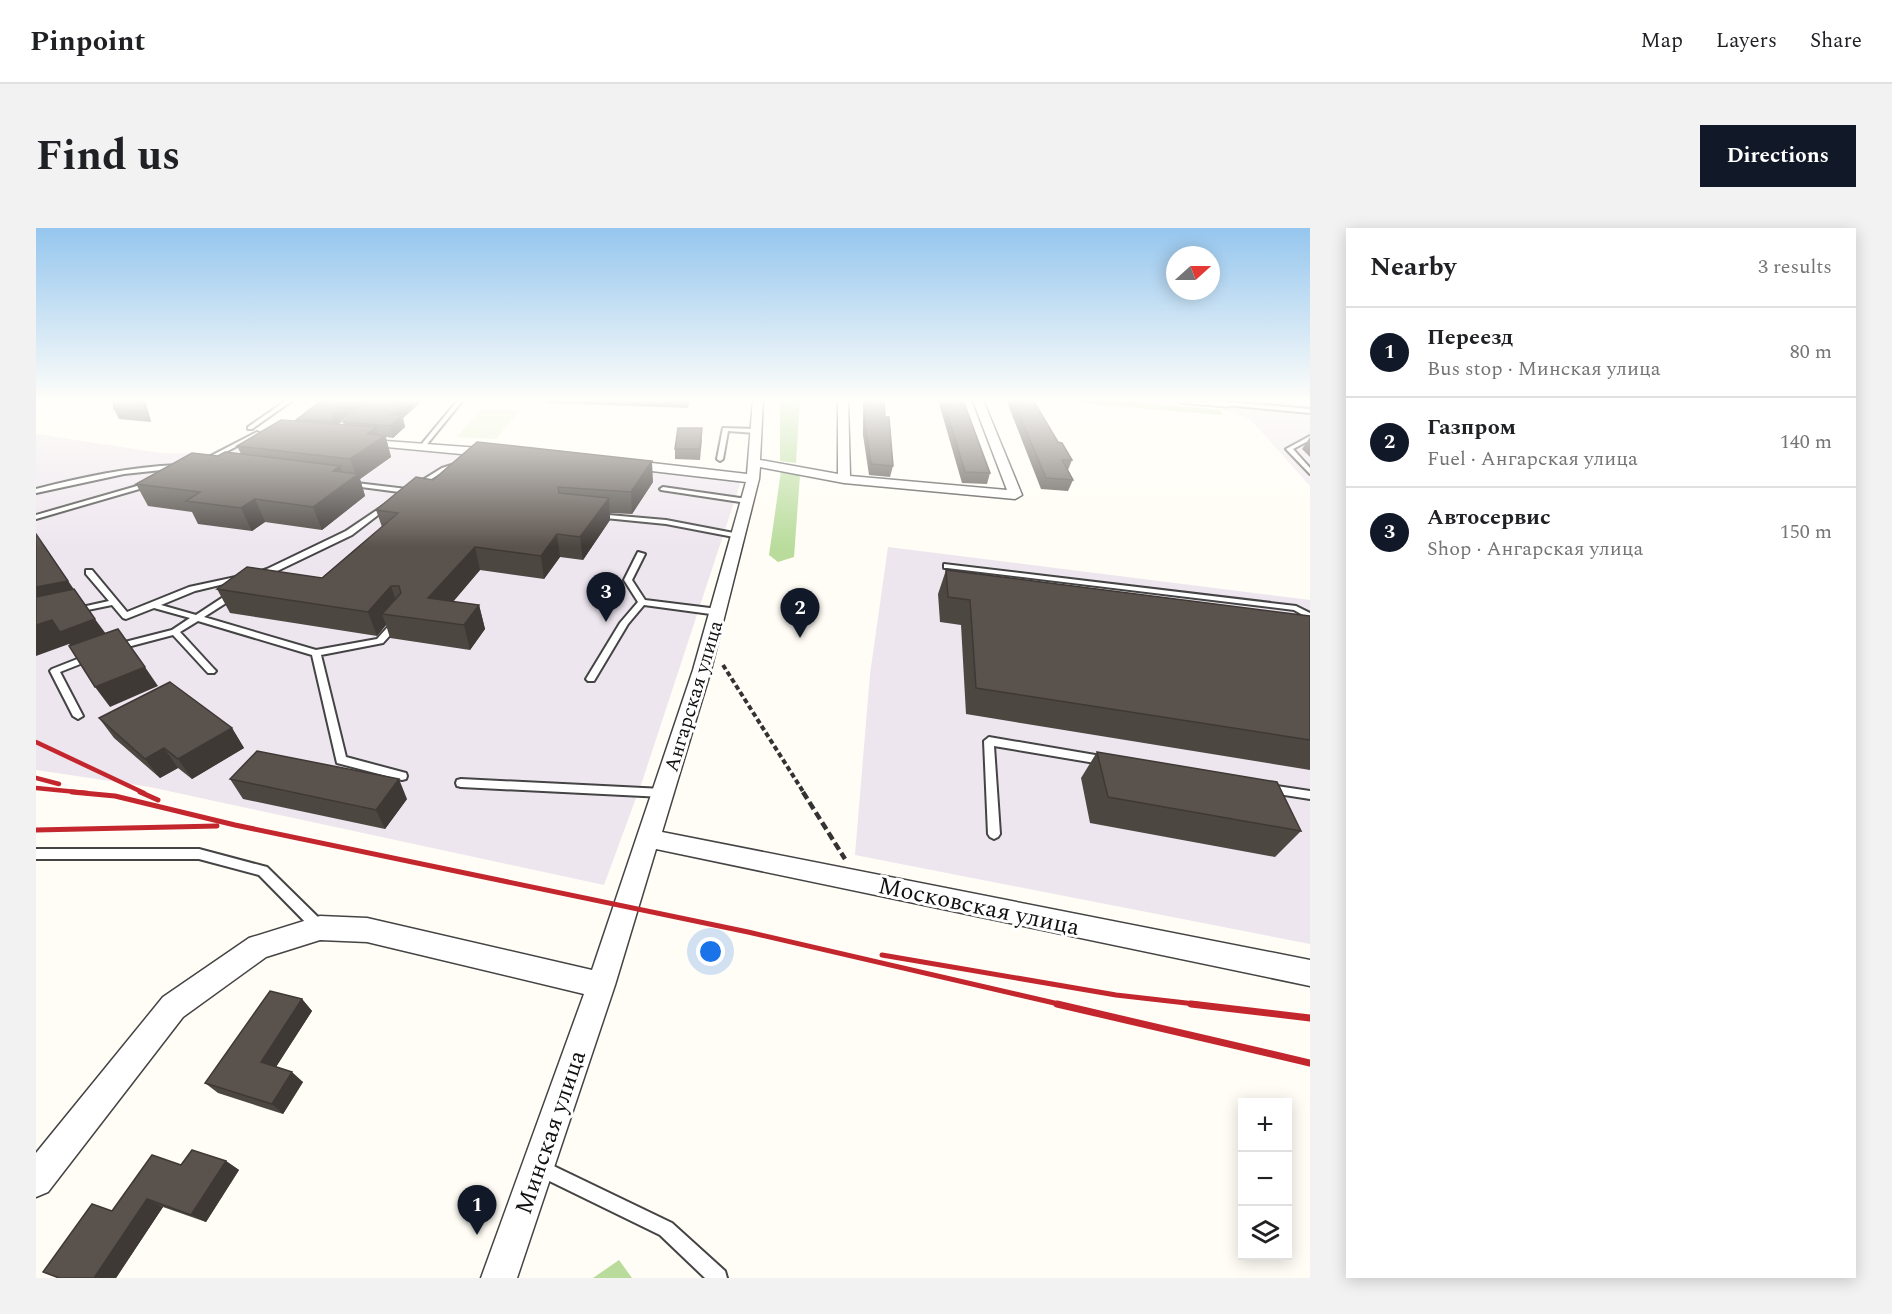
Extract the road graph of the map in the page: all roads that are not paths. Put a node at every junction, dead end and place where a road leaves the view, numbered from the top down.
1 (224, 449) edge
2 (445, 449) edge
3 (722, 449) edge
4 (755, 449) edge
5 (844, 449) edge
6 (997, 449) edge
7 (1289, 449) edge
8 (501, 454) joint
9 (476, 459) edge
10 (720, 459) dead end
11 (465, 462) edge
12 (611, 463) edge
13 (187, 468) junction
14 (754, 470) junction
15 (1310, 472) edge
16 (172, 476) edge
17 (164, 479) edge
18 (844, 479) junction
19 (340, 483) edge
20 (663, 489) dead end
21 (36, 491) edge
22 (407, 491) junction
23 (747, 501) junction
24 (584, 514) edge
25 (36, 518) edge
26 (739, 536) junction
27 (641, 554) dead end
28 (947, 566) dead end
29 (270, 571) junction
30 (89, 572) dead end
31 (114, 602) junction
32 (642, 602) junction
33 (154, 604) junction
34 (69, 612) edge
35 (718, 612) junction
36 (404, 614) edge
37 (199, 616) junction
38 (1310, 616) edge
39 (175, 632) junction
40 (316, 653) junction
41 (211, 671) dead end
42 (591, 679) dead end
43 (78, 716) dead end
44 (1115, 762) edge
45 (402, 776) dead end
46 (460, 783) dead end
47 (1253, 786) edge
48 (663, 793) junction
49 (1310, 795) edge
50 (994, 834) dead end
51 (647, 838) junction
52 (36, 854) edge
53 (320, 928) junction
54 (1310, 974) edge
55 (601, 985) junction
56 (537, 1166) junction
57 (36, 1180) edge
58 (499, 1278) edge
59 (718, 1278) edge

1 - 13 lane
2 - 8 street
3 - 10 lane
4 - 14 street, Ангарская улица
5 - 18 street
6 - 18 street
7 - 15 lane
8 - 9 lane
11 - 22 lane
12 - 14 street
13 - 16 lane
13 - 21 lane
14 - 18 street
14 - 23 street, Ангарская улица
17 - 25 lane
19 - 22 lane
20 - 23 lane
22 - 29 lane
23 - 26 street, Ангарская улица
24 - 26 lane
26 - 35 street, Ангарская улица
27 - 32 lane
28 - 38 lane
29 - 33 lane
29 - 37 lane
30 - 31 lane
31 - 33 lane
31 - 34 lane
32 - 35 lane
32 - 42 lane
33 - 37 lane
35 - 48 street, Ангарская улица
36 - 40 lane
37 - 39 lane
37 - 40 lane
39 - 41 lane
39 - 43 lane
40 - 45 lane
44 - 50 lane
46 - 48 lane
47 - 49 lane
48 - 51 street, Ангарская улица
51 - 54 street, Московская улица
51 - 55 street, Ангарская улица
52 - 53 lane
53 - 55 street
53 - 57 street
55 - 56 street, Минская улица
56 - 58 street, Минская улица
56 - 59 lane

